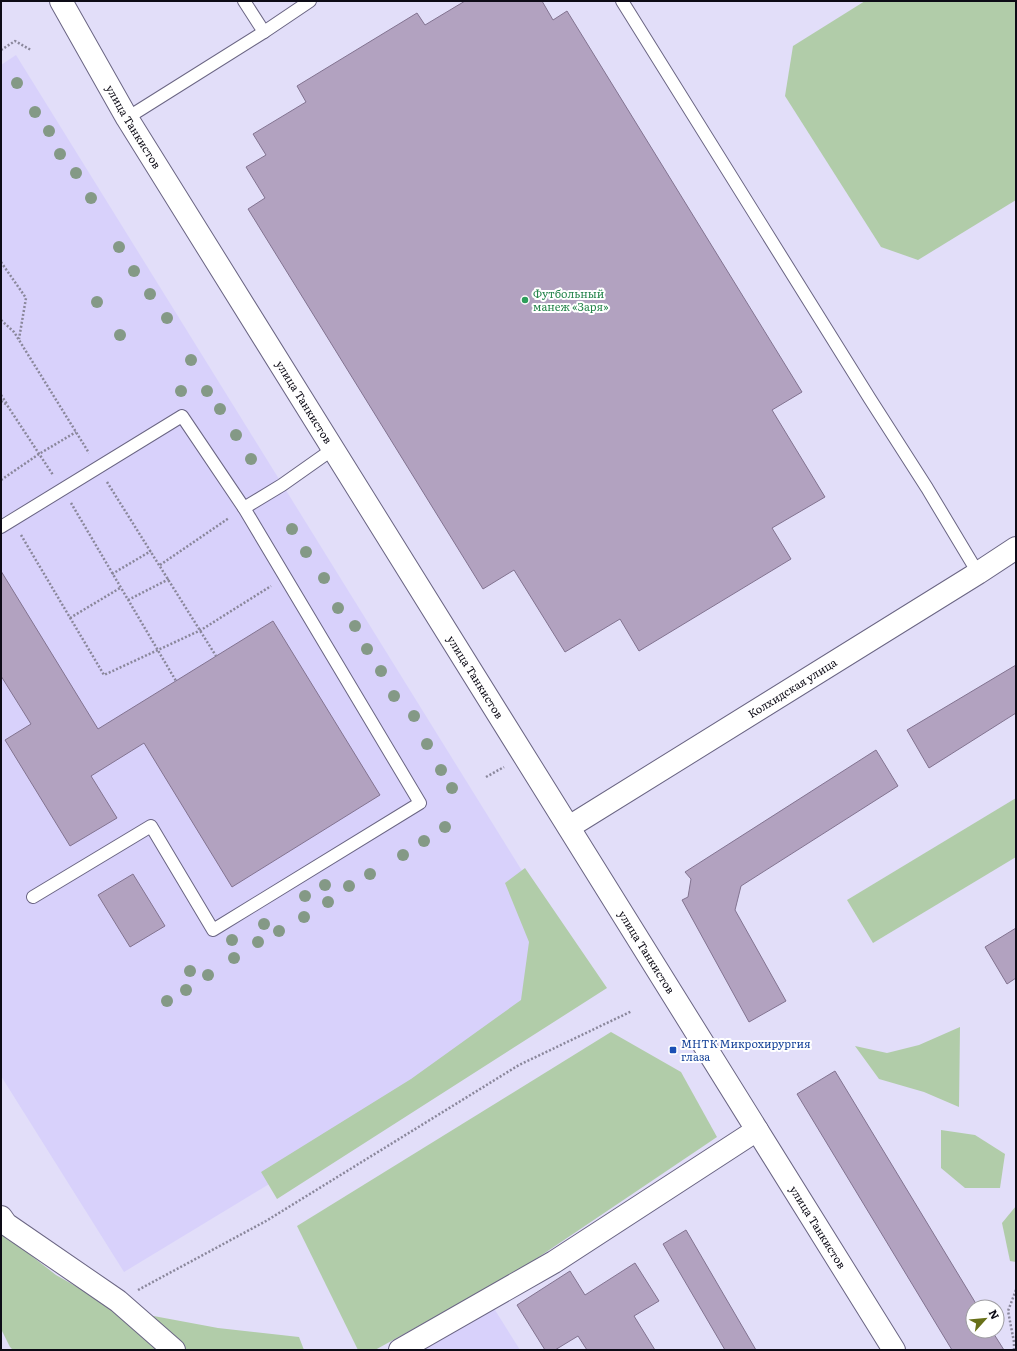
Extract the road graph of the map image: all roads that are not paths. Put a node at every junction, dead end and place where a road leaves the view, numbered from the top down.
1 (61, 1) edge
2 (244, 1) edge
3 (309, 1) edge
4 (622, 1) edge
5 (264, 32) junction
6 (127, 118) junction
7 (333, 449) junction
8 (244, 508) junction
9 (1, 527) edge
10 (1016, 548) edge
11 (978, 573) junction
12 (569, 827) junction
13 (33, 897) dead end
14 (758, 1130) junction
15 (3, 1223) edge
16 (174, 1350) edge
17 (400, 1350) edge
18 (894, 1350) edge

1 - 6 street, улица Танкистов
2 - 5 lane
3 - 5 lane
4 - 11 lane
5 - 6 lane
6 - 7 street, улица Танкистов
7 - 8 lane
7 - 12 street, улица Танкистов
8 - 9 lane
8 - 13 lane
10 - 11 street, Колхидская улица
11 - 12 street, Колхидская улица
12 - 14 street, улица Танкистов
14 - 17 street
14 - 18 street, улица Танкистов
15 - 16 street

